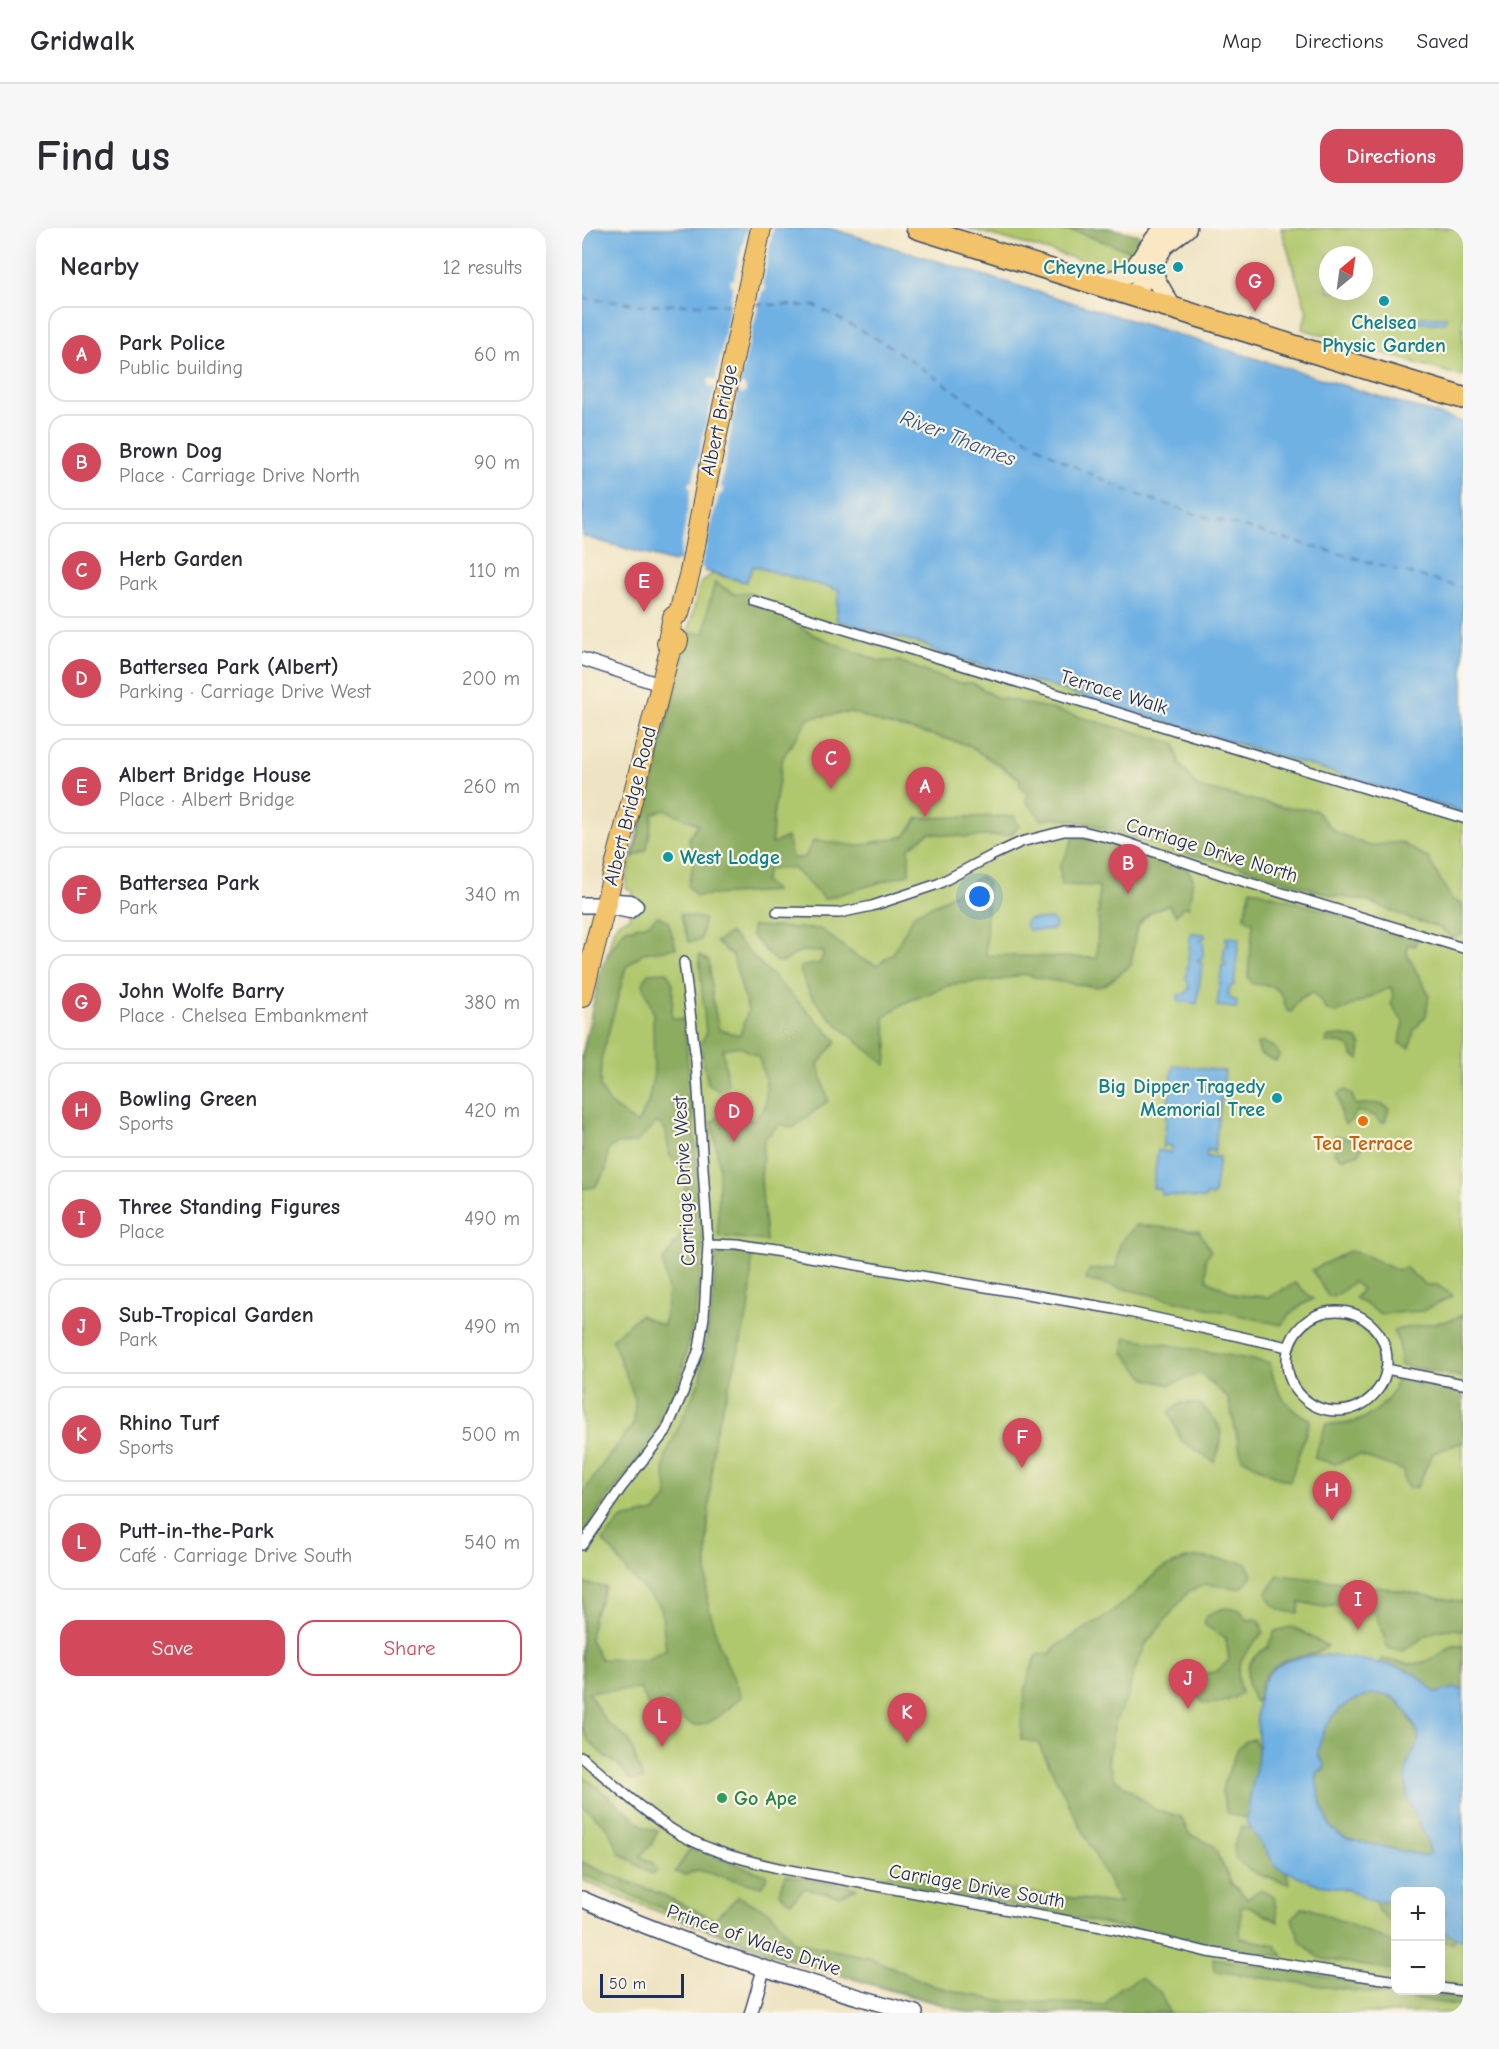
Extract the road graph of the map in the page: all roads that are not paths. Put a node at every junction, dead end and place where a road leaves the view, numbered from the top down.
1 (761, 228) edge
2 (917, 228) edge
3 (1187, 228) edge
4 (1165, 231) edge
5 (1153, 262) junction
6 (1088, 282) junction
7 (1134, 296) junction
8 (1173, 309) junction
9 (1463, 398) edge
10 (755, 602) dead end
11 (582, 659) edge
12 (661, 685) junction
13 (1463, 818) edge
14 (605, 904) junction
15 (582, 905) edge
16 (777, 912) dead end
17 (1463, 948) edge
18 (684, 963) dead end
19 (582, 997) edge
20 (708, 1244) junction
21 (1288, 1347) junction
22 (1386, 1369) junction
23 (1463, 1384) edge
24 (582, 1545) edge
25 (582, 1757) edge
26 (583, 1903) edge
27 (764, 1968) junction
28 (1391, 1980) edge
29 (1445, 1989) edge
30 (1463, 1991) edge
31 (751, 2013) edge
32 (915, 2013) edge

1 - 12 main road, Albert Bridge
2 - 6 highway
3 - 4 main road
4 - 5 main road
4 - 6 main road
5 - 7 main road
5 - 8 main road
6 - 7 highway
7 - 8 highway
8 - 9 highway
10 - 13 street, Terrace Walk
11 - 12 street
12 - 14 main road, Albert Bridge Road
14 - 15 street
14 - 19 main road, Albert Bridge Road
16 - 17 street, Carriage Drive North
18 - 20 street, Carriage Drive West
20 - 21 street
20 - 24 street, Carriage Drive West
21 - 22 street
21 - 22 street
22 - 23 street
25 - 28 street, Carriage Drive South
26 - 27 street, Prince of Wales Drive
27 - 31 street
27 - 32 street, Prince of Wales Drive
29 - 30 street

